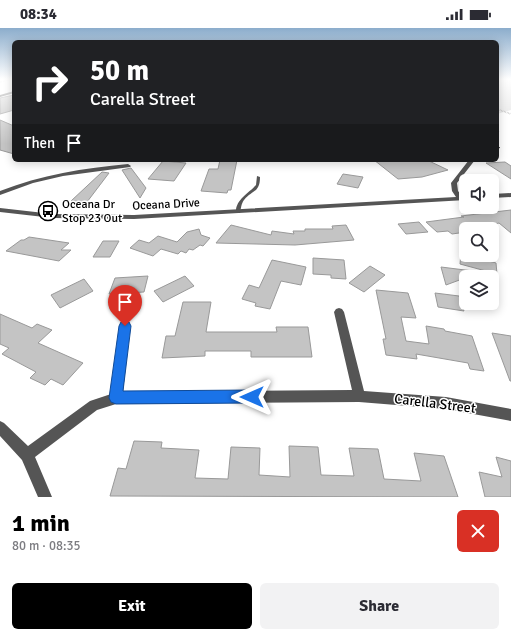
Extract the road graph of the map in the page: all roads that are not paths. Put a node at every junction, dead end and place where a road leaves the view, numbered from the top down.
1 (470, 162) edge
2 (128, 166) dead end
3 (461, 174) edge
4 (258, 177) dead end
5 (459, 177) edge
6 (0, 193) edge
7 (459, 194) edge
8 (511, 195) edge
9 (499, 196) edge
10 (459, 198) edge
11 (0, 210) edge
12 (238, 212) junction
13 (338, 312) dead end
14 (125, 326) dead end
15 (359, 396) junction
16 (116, 398) junction
17 (511, 415) edge
18 (0, 427) edge
19 (27, 455) junction
20 (44, 497) edge

1 - 3 street
2 - 6 street
4 - 12 lane
5 - 7 street
8 - 9 street
10 - 12 street, Oceana Drive
11 - 12 street, Oceana Drive
13 - 15 street
14 - 16 street
15 - 16 street, Carella Street
15 - 17 street, Carella Street
16 - 19 street, Carella Street
18 - 19 street
19 - 20 street

